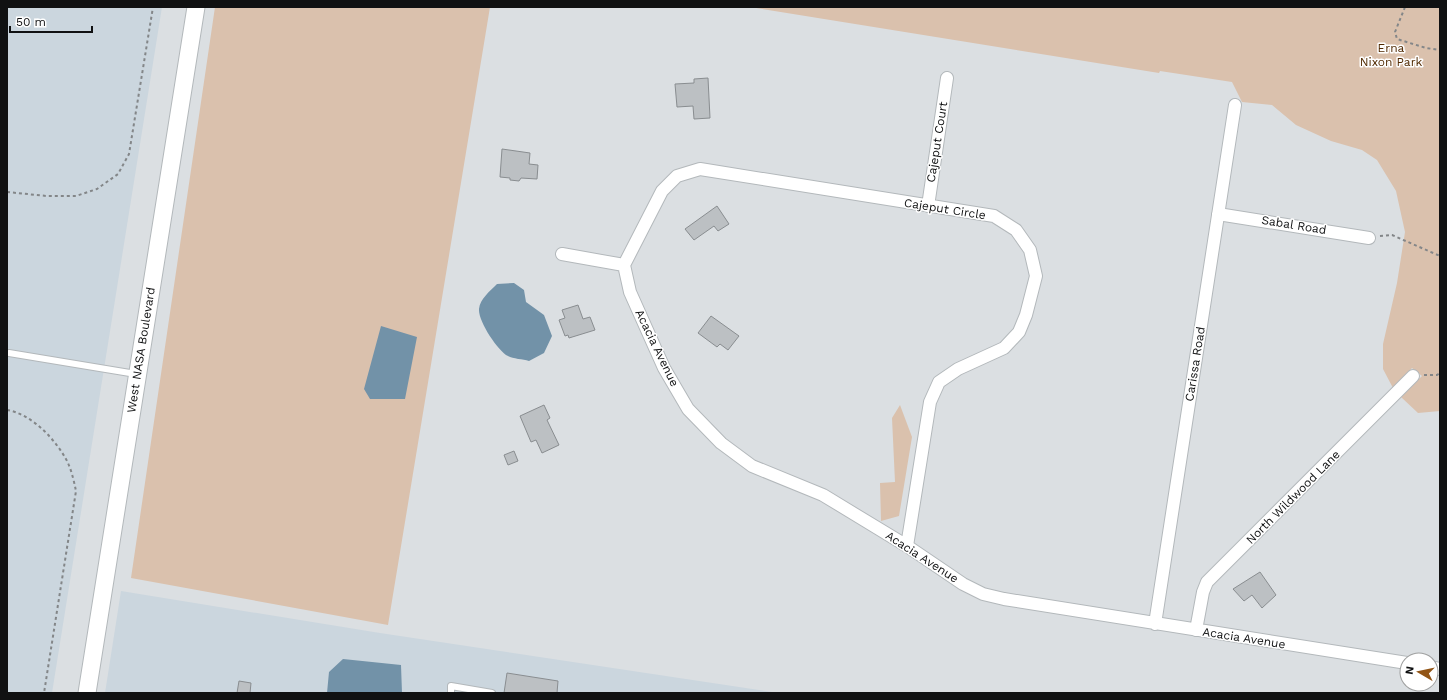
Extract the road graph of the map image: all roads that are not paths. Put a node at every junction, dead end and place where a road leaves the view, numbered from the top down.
1 (196, 7) edge
2 (947, 78) dead end
3 (1235, 105) dead end
4 (928, 206) junction
5 (1218, 214) junction
6 (1369, 238) road end
7 (562, 254) dead end
8 (624, 265) junction
9 (9, 353) dead end
10 (137, 374) junction
11 (1413, 376) road end
12 (907, 546) junction
13 (1155, 624) junction
14 (1196, 630) junction
15 (1399, 662) edge
16 (87, 693) edge
17 (451, 693) edge
18 (492, 693) edge

1 - 10 main road, West NASA Boulevard
2 - 4 street, Cajeput Court
3 - 5 street, Carissa Road
4 - 8 street, Cajeput Circle
4 - 12 street, Cajeput Circle
5 - 6 street, Sabal Road
5 - 13 street, Carissa Road
7 - 8 street
8 - 12 street, Acacia Avenue
9 - 10 lane
10 - 16 main road, West NASA Boulevard
11 - 14 street, North Wildwood Lane
12 - 13 street, Acacia Avenue
13 - 14 street, Acacia Avenue
14 - 15 street, Acacia Avenue
17 - 18 lane

